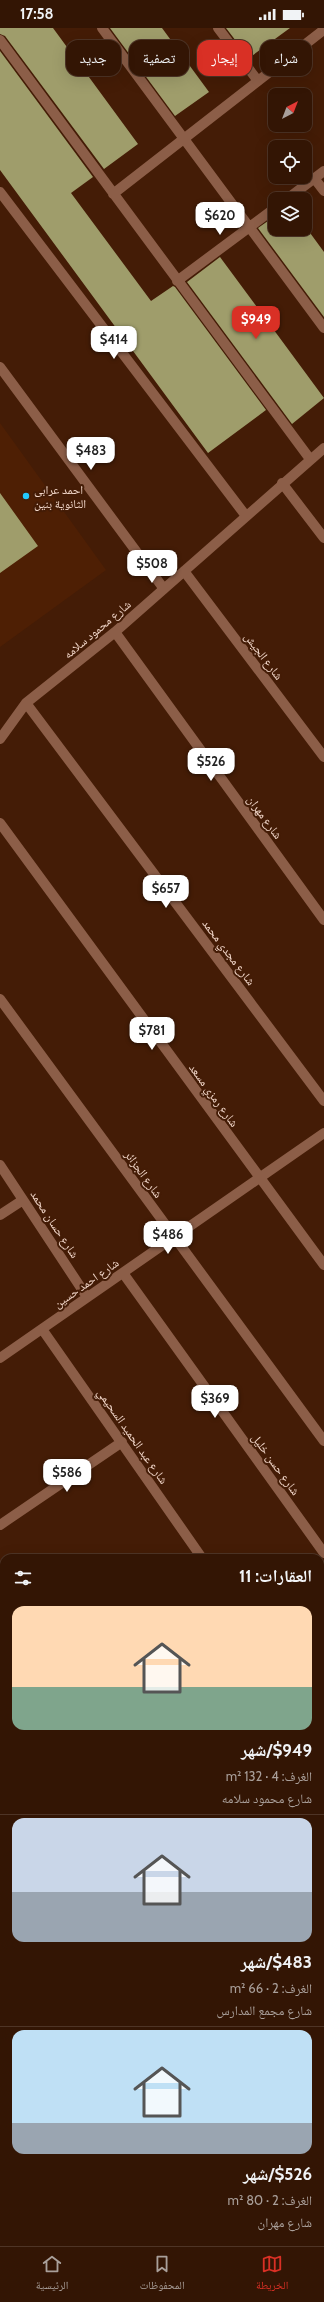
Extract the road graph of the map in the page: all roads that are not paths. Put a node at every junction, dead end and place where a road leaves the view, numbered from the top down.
1 (102, 28) edge
2 (218, 28) edge
3 (321, 32) edge
4 (0, 40) edge
5 (258, 81) junction
6 (184, 139) junction
7 (324, 171) edge
8 (314, 178) junction
9 (324, 191) edge
10 (0, 192) edge
11 (296, 192) edge
12 (113, 194) junction
13 (268, 213) edge
14 (249, 228) junction
15 (177, 281) junction
16 (324, 328) edge
17 (0, 367) edge
18 (324, 448) edge
19 (310, 459) junction
20 (282, 483) junction
21 (246, 516) junction
22 (324, 538) edge
23 (184, 571) junction
24 (164, 589) junction
25 (115, 632) junction
26 (26, 704) junction
27 (0, 739) edge
28 (324, 757) edge
29 (0, 823) edge
30 (324, 920) edge
31 (0, 999) edge
32 (324, 1101) edge
33 (324, 1133) edge
34 (0, 1166) edge
35 (259, 1179) junction
36 (23, 1200) junction
37 (0, 1215) edge
38 (174, 1237) junction
39 (324, 1266) edge
40 (123, 1273) junction
41 (87, 1297) junction
42 (42, 1329) junction
43 (0, 1358) edge
44 (324, 1441) edge
45 (122, 1442) junction
46 (0, 1525) edge
47 (199, 1554) edge
48 (324, 1554) edge

1 - 6 street
2 - 5 street
3 - 5 street
4 - 12 street
5 - 6 street
6 - 12 street
6 - 14 street
7 - 8 street
8 - 9 street
8 - 11 street
10 - 21 street
12 - 15 street
13 - 14 street
14 - 15 street
14 - 16 street
15 - 19 street
17 - 24 street
18 - 19 street, شارع محمود سلامه
19 - 20 street, شارع محمود سلامه
20 - 21 street, شارع محمود سلامه
20 - 22 street
21 - 23 street, شارع محمود سلامه
23 - 24 street, شارع محمود سلامه
23 - 28 street, شارع الجيش
24 - 25 street, شارع محمود سلامه
25 - 26 street, شارع محمود سلامه
25 - 30 street, شارع مهران
26 - 27 street, شارع محمود سلامه
26 - 32 street, شارع مجدي محمد
29 - 35 street, شارع رمزي مسعد
31 - 38 street, شارع الجزائر
33 - 35 street, شارع احمد حسين
34 - 36 street, شارع حسان محمد
35 - 38 street, شارع احمد حسين
35 - 39 street, شارع رمزي مسعد
36 - 37 street
36 - 41 street, شارع حسان محمد
38 - 40 street, شارع احمد حسين
38 - 44 street, شارع الجزائر
40 - 41 street, شارع احمد حسين
40 - 48 street, شارع حسن خليل
41 - 42 street, شارع احمد حسين
42 - 43 street, شارع احمد حسين
42 - 45 street, شارع عبد الحميد السحيمي
45 - 46 street
45 - 47 street, شارع عبد الحميد السحيمي

